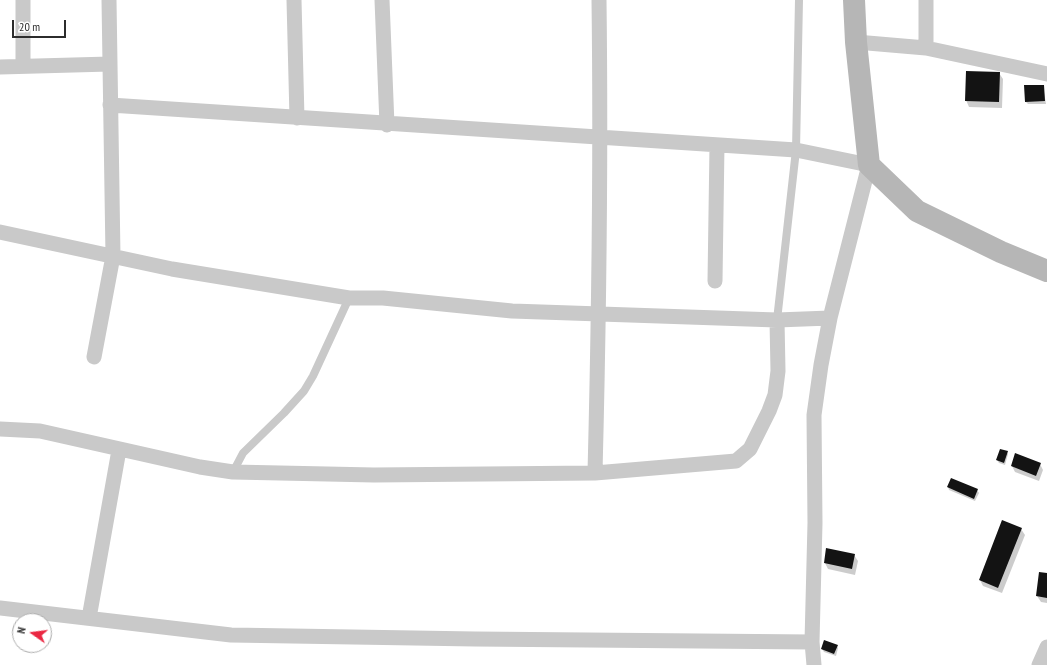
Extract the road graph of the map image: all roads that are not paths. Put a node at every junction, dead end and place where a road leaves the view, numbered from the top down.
1 (23, 0) edge
2 (109, 0) edge
3 (294, 0) edge
4 (382, 0) edge
5 (599, 0) edge
6 (799, 0) edge
7 (854, 0) edge
8 (926, 0) edge
9 (856, 42) junction
10 (926, 48) junction
11 (110, 64) junction
12 (23, 66) junction
13 (0, 68) edge
14 (1047, 74) edge
15 (110, 105) junction
16 (298, 118) junction
17 (387, 124) junction
18 (601, 137) junction
19 (716, 145) junction
20 (796, 150) junction
21 (869, 165) junction
22 (0, 232) edge
23 (112, 256) junction
24 (1047, 271) edge
25 (715, 281) dead end
26 (349, 298) junction
27 (599, 313) junction
28 (830, 318) junction
29 (777, 320) junction
30 (94, 356) dead end
31 (0, 429) edge
32 (119, 450) junction
33 (233, 472) junction
34 (595, 472) junction
35 (0, 608) edge
36 (88, 618) junction
37 (812, 642) junction
38 (1047, 647) edge
39 (814, 665) edge
40 (1039, 665) edge

1 - 12 street
2 - 11 street
3 - 16 street
4 - 17 street
5 - 18 street
6 - 20 lane
7 - 9 street
8 - 10 street
9 - 10 street
9 - 21 street
10 - 14 street
11 - 12 street
11 - 15 street
12 - 13 street
15 - 16 street
15 - 23 street
16 - 17 street
17 - 18 street
18 - 19 street
18 - 27 street
19 - 20 street
19 - 25 street
20 - 21 street
20 - 29 lane
21 - 24 street
21 - 28 street
22 - 23 street
23 - 26 street
23 - 30 street
26 - 27 street
26 - 33 lane
27 - 29 street
27 - 34 street
28 - 29 street
28 - 37 street
29 - 34 street
31 - 32 street
32 - 33 street
32 - 36 street
33 - 34 street
35 - 36 street
36 - 37 street
37 - 39 street
38 - 40 street

